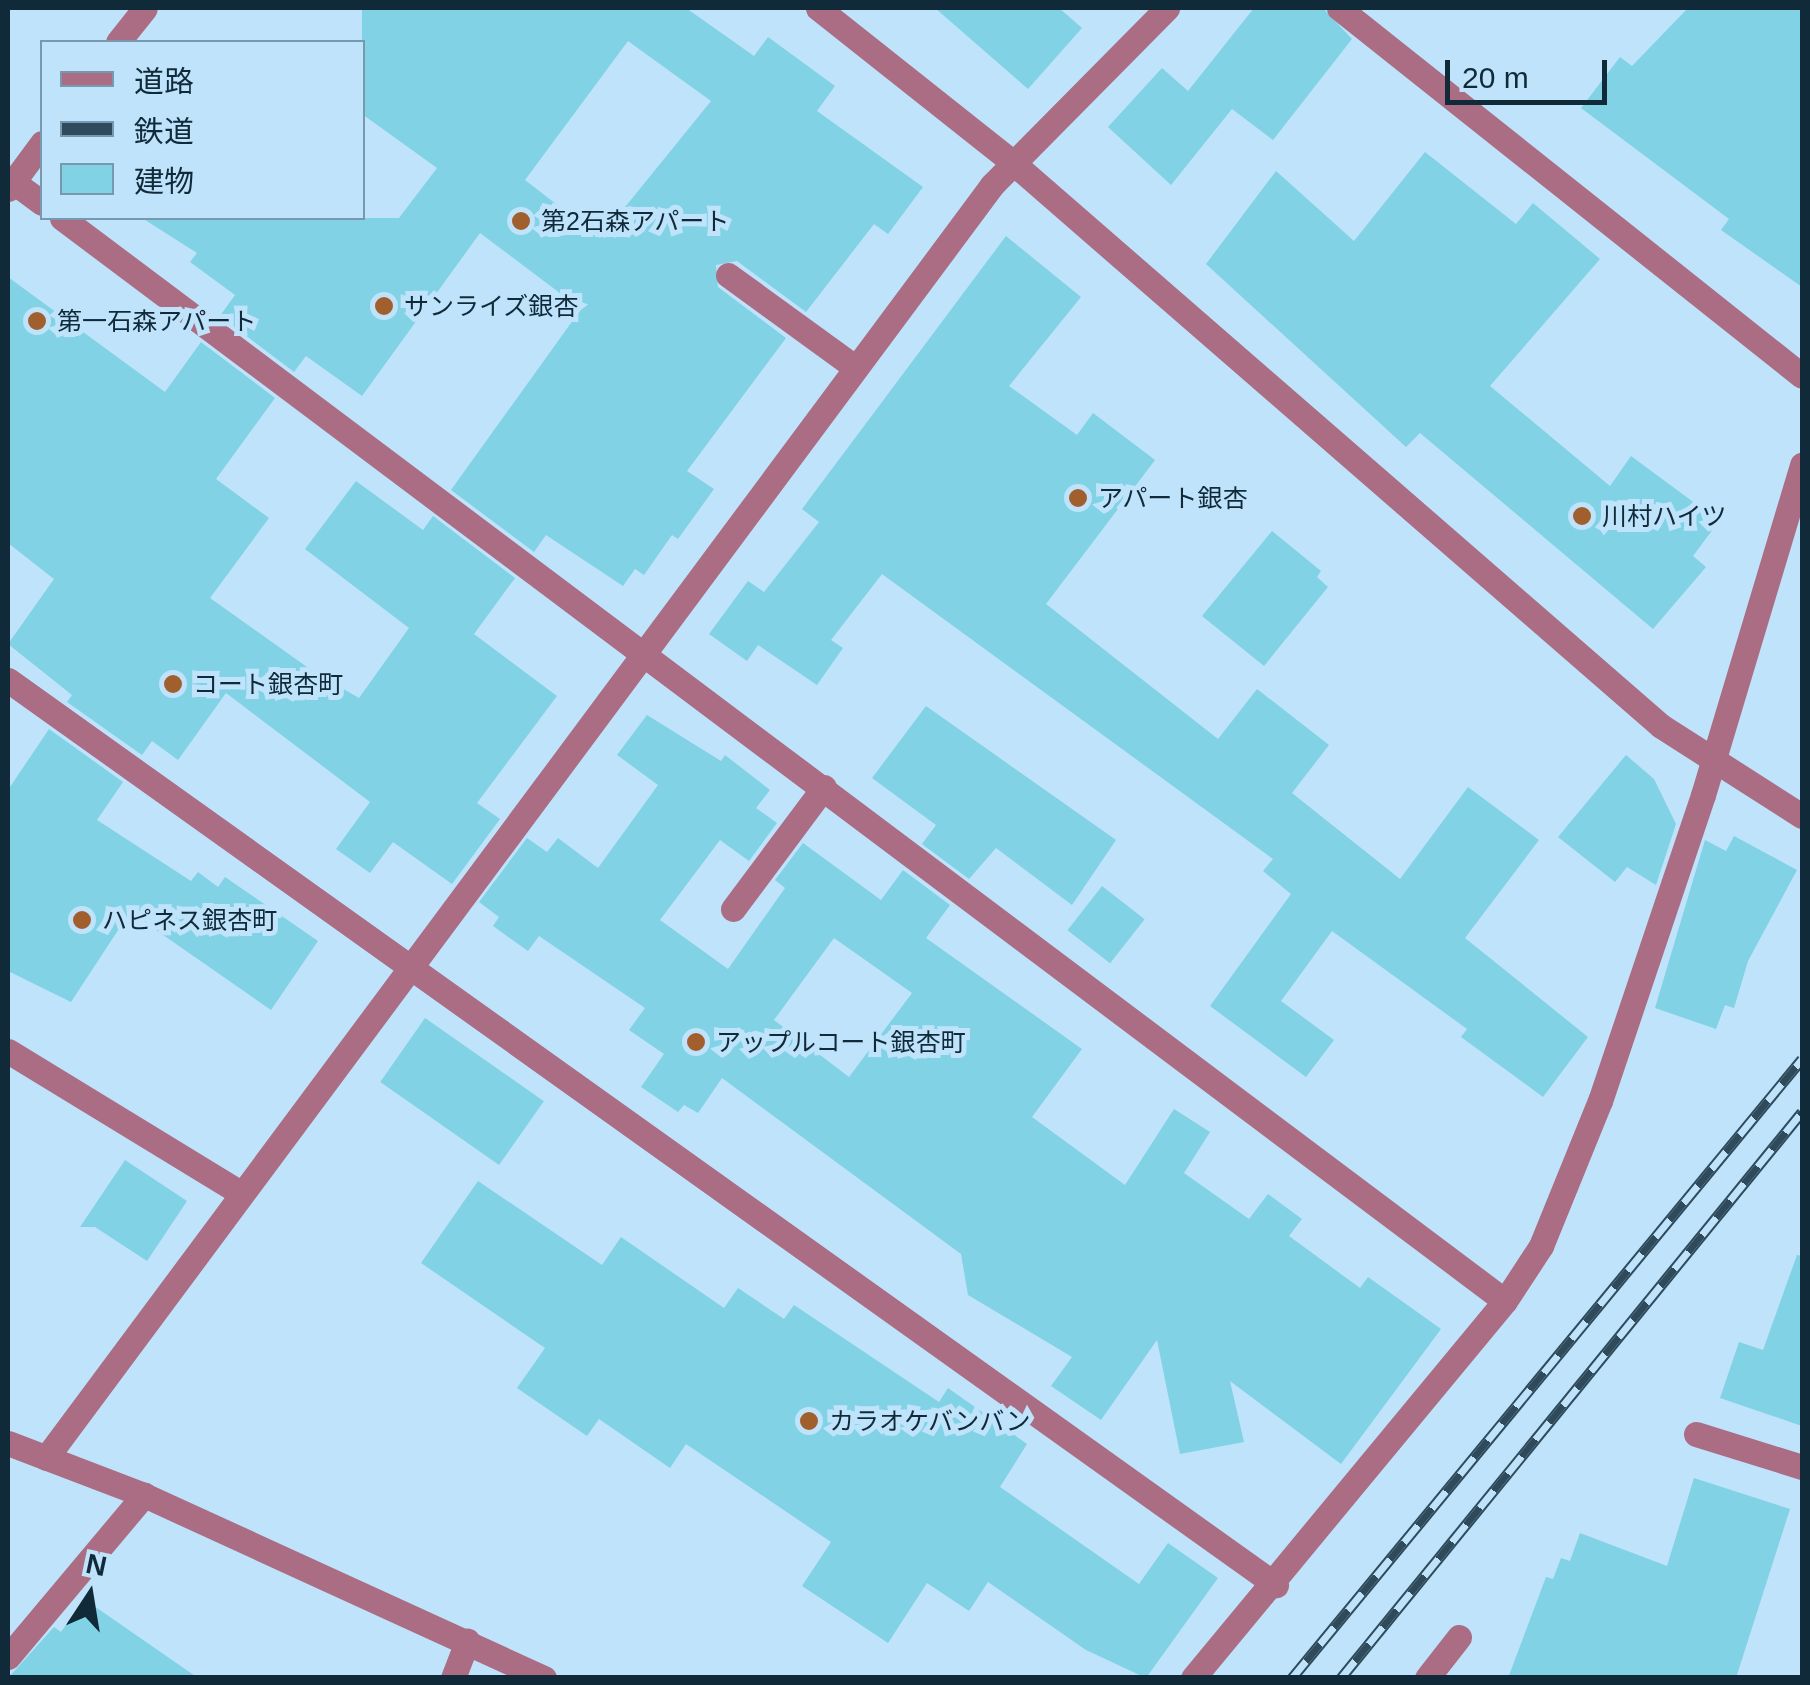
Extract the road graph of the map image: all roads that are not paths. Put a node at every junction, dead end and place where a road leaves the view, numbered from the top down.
1 (145, 8) edge
2 (818, 8) edge
3 (1167, 8) edge
4 (1339, 8) edge
5 (120, 40) edge
6 (40, 145) edge
7 (1012, 162) junction
8 (9, 183) edge
9 (40, 202) edge
10 (65, 220) edge
11 (728, 274) dead end
12 (856, 368) junction
13 (1802, 376) edge
14 (1802, 464) edge
15 (643, 651) junction
16 (8, 680) edge
17 (1712, 763) junction
18 (824, 787) junction
19 (1802, 816) edge
20 (732, 909) dead end
21 (405, 970) junction
22 (8, 1051) edge
23 (238, 1191) junction
24 (1505, 1301) junction
25 (1696, 1434) dead end
26 (8, 1444) edge
27 (46, 1458) junction
28 (1802, 1468) edge
29 (144, 1495) junction
30 (1276, 1585) junction
31 (1460, 1637) dead end
32 (467, 1642) junction
33 (8, 1657) edge
34 (452, 1678) edge
35 (544, 1678) edge
36 (1193, 1678) edge
37 (1428, 1678) edge

1 - 5 street
2 - 7 street
3 - 7 street
4 - 13 street
6 - 8 street
7 - 12 street
7 - 17 street
8 - 9 street
10 - 15 street
11 - 12 street
12 - 15 street
14 - 17 street
15 - 18 street
15 - 21 street
16 - 21 street
17 - 19 street
17 - 24 street
18 - 20 street
18 - 24 street
21 - 23 street
21 - 30 street
22 - 23 street
23 - 27 street
24 - 30 street
25 - 28 street
26 - 27 street
27 - 29 street
29 - 32 street
29 - 33 street
30 - 36 street
31 - 37 street
32 - 34 street
32 - 35 street

